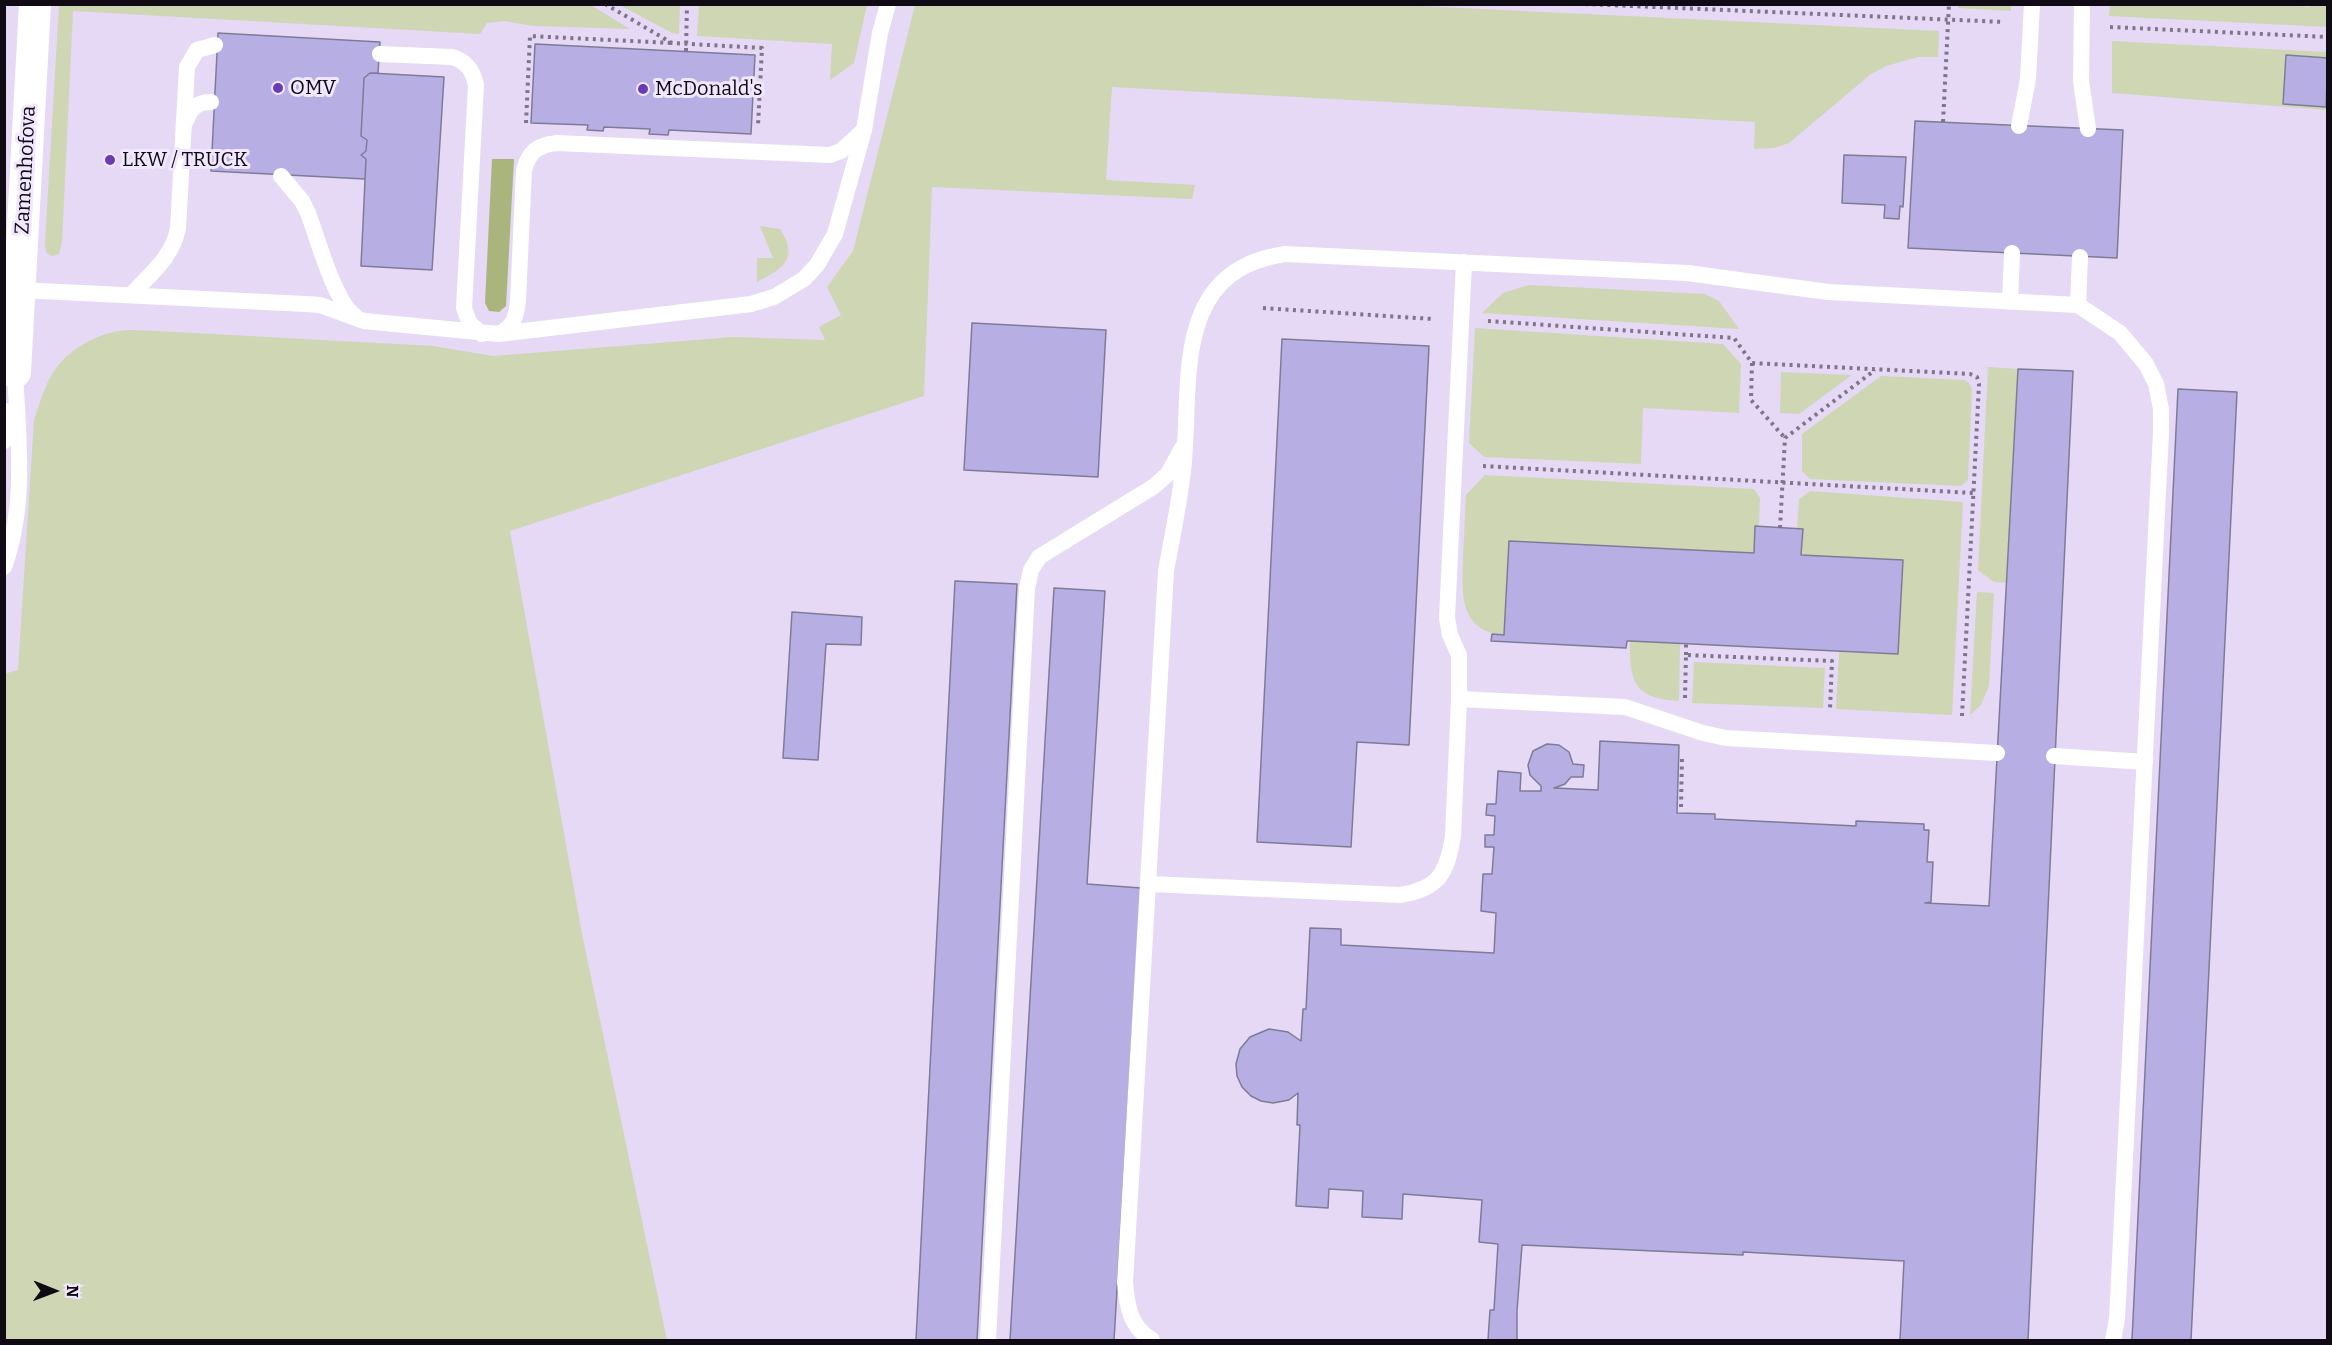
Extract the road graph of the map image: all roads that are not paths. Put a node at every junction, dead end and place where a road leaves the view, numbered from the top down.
1 (35, 4) edge
2 (888, 4) edge
3 (2032, 4) edge
4 (2082, 4) edge
5 (2088, 4) edge
6 (2083, 26) junction
7 (215, 45) dead end
8 (380, 54) dead end
9 (211, 102) dead end
10 (2019, 126) dead end
11 (183, 127) junction
12 (2088, 129) dead end
13 (864, 130) junction
14 (281, 176) dead end
15 (2013, 253) dead end
16 (2080, 257) dead end
17 (1464, 262) junction
18 (12, 288) edge
19 (131, 296) junction
20 (2010, 302) junction
21 (2078, 305) junction
22 (364, 321) junction
23 (491, 334) junction
24 (15, 372) junction
25 (4, 441) edge
26 (1185, 442) junction
27 (4, 567) edge
28 (1459, 699) junction
29 (1997, 753) dead end
30 (2054, 756) dead end
31 (2145, 762) junction
32 (1149, 884) junction
33 (1144, 1339) edge
34 (988, 1341) edge
35 (2113, 1341) edge

1 - 18 street, Zamenhofova
2 - 13 lane
3 - 10 lane
4 - 6 lane
5 - 6 lane
6 - 12 lane
7 - 11 lane
8 - 23 lane
9 - 11 lane
11 - 19 lane
13 - 23 lane
13 - 23 lane
14 - 22 lane
15 - 20 lane
16 - 21 lane
17 - 20 lane
17 - 26 lane
17 - 28 lane
18 - 19 lane
18 - 24 street, Zamenhofova
19 - 22 lane
20 - 21 lane
21 - 31 lane
22 - 23 lane
24 - 25 lane, Zamenhofova
24 - 27 lane, Zamenhofova
26 - 32 lane
26 - 34 lane
28 - 29 lane
28 - 32 lane
30 - 31 lane
31 - 35 lane
32 - 33 lane

